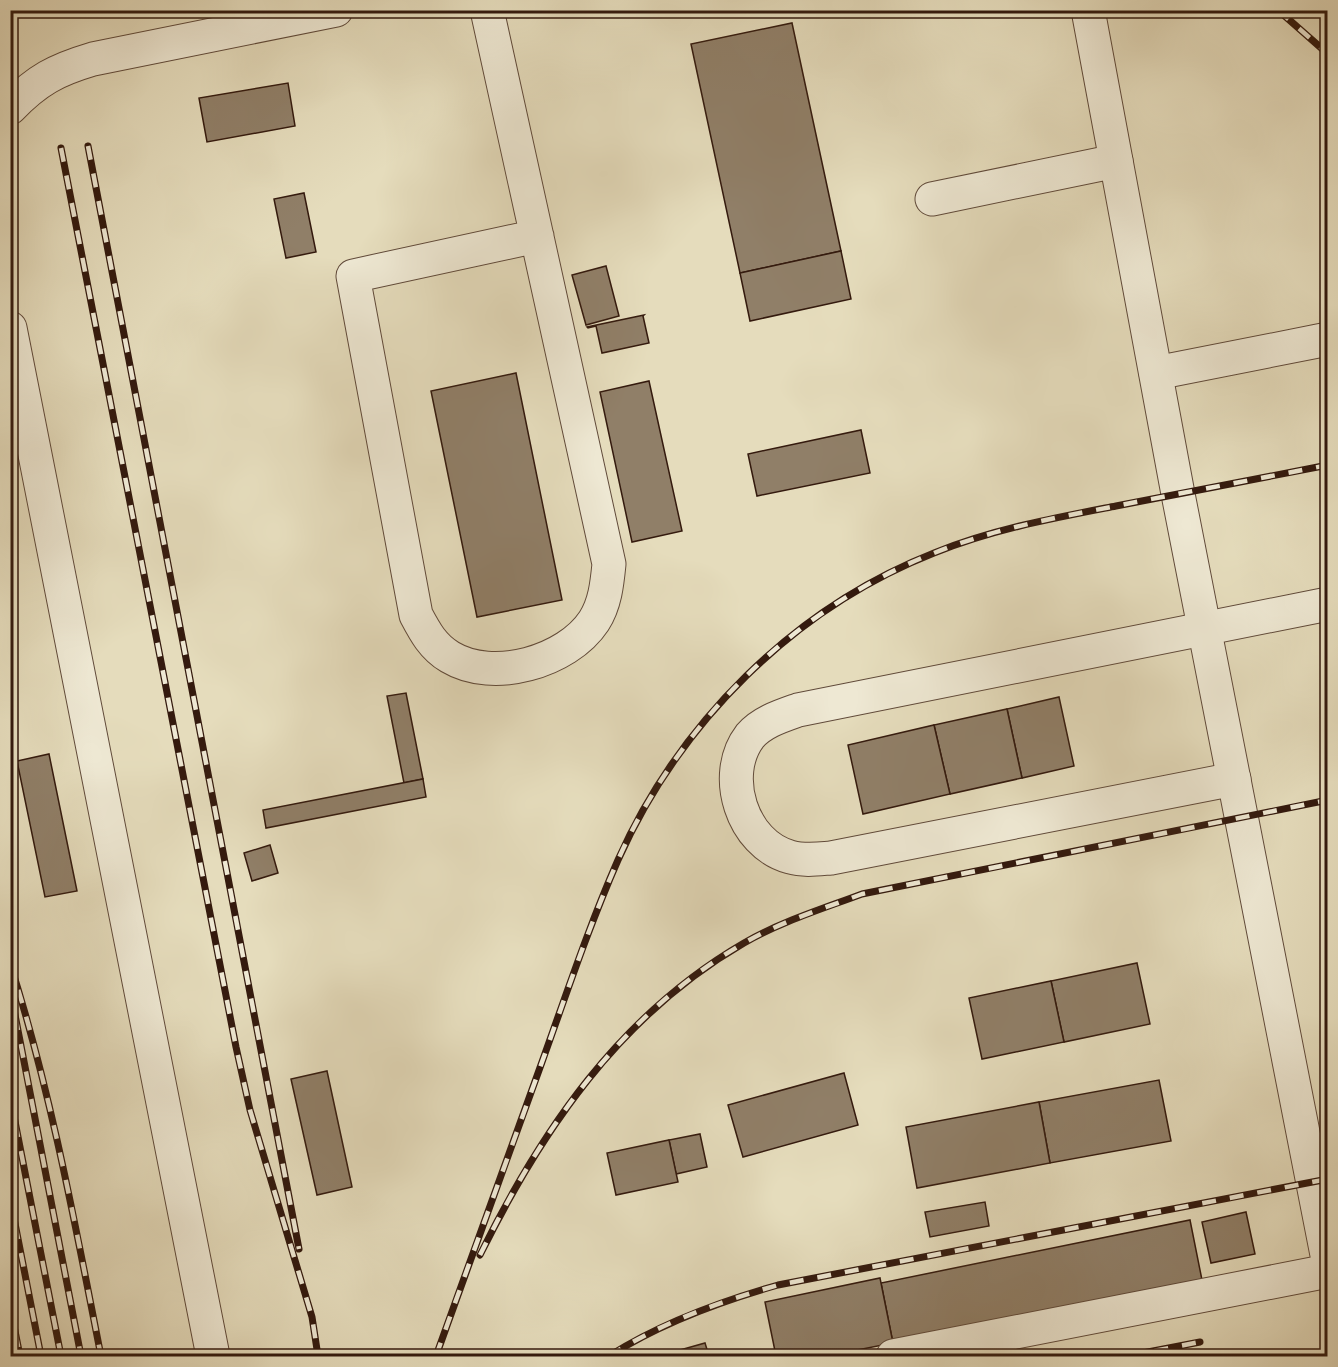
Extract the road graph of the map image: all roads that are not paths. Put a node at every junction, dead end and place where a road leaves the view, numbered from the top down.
1 (336, 10) edge
2 (487, 10) edge
3 (1088, 10) edge
4 (10, 108) edge
5 (1116, 161) junction
6 (932, 199) dead end
7 (537, 236) junction
8 (10, 328) edge
9 (1328, 339) edge
10 (1156, 373) junction
11 (1328, 604) edge
12 (1204, 628) junction
13 (1234, 779) junction
14 (1328, 1260) edge
15 (1328, 1271) edge
16 (213, 1356) edge
17 (893, 1356) edge

1 - 4 lane
2 - 7 lane
3 - 5 lane
5 - 6 lane
5 - 10 lane
7 - 7 lane
8 - 16 lane
9 - 10 lane
10 - 12 lane
11 - 12 lane
12 - 13 lane
12 - 13 lane
13 - 14 lane
15 - 17 lane

